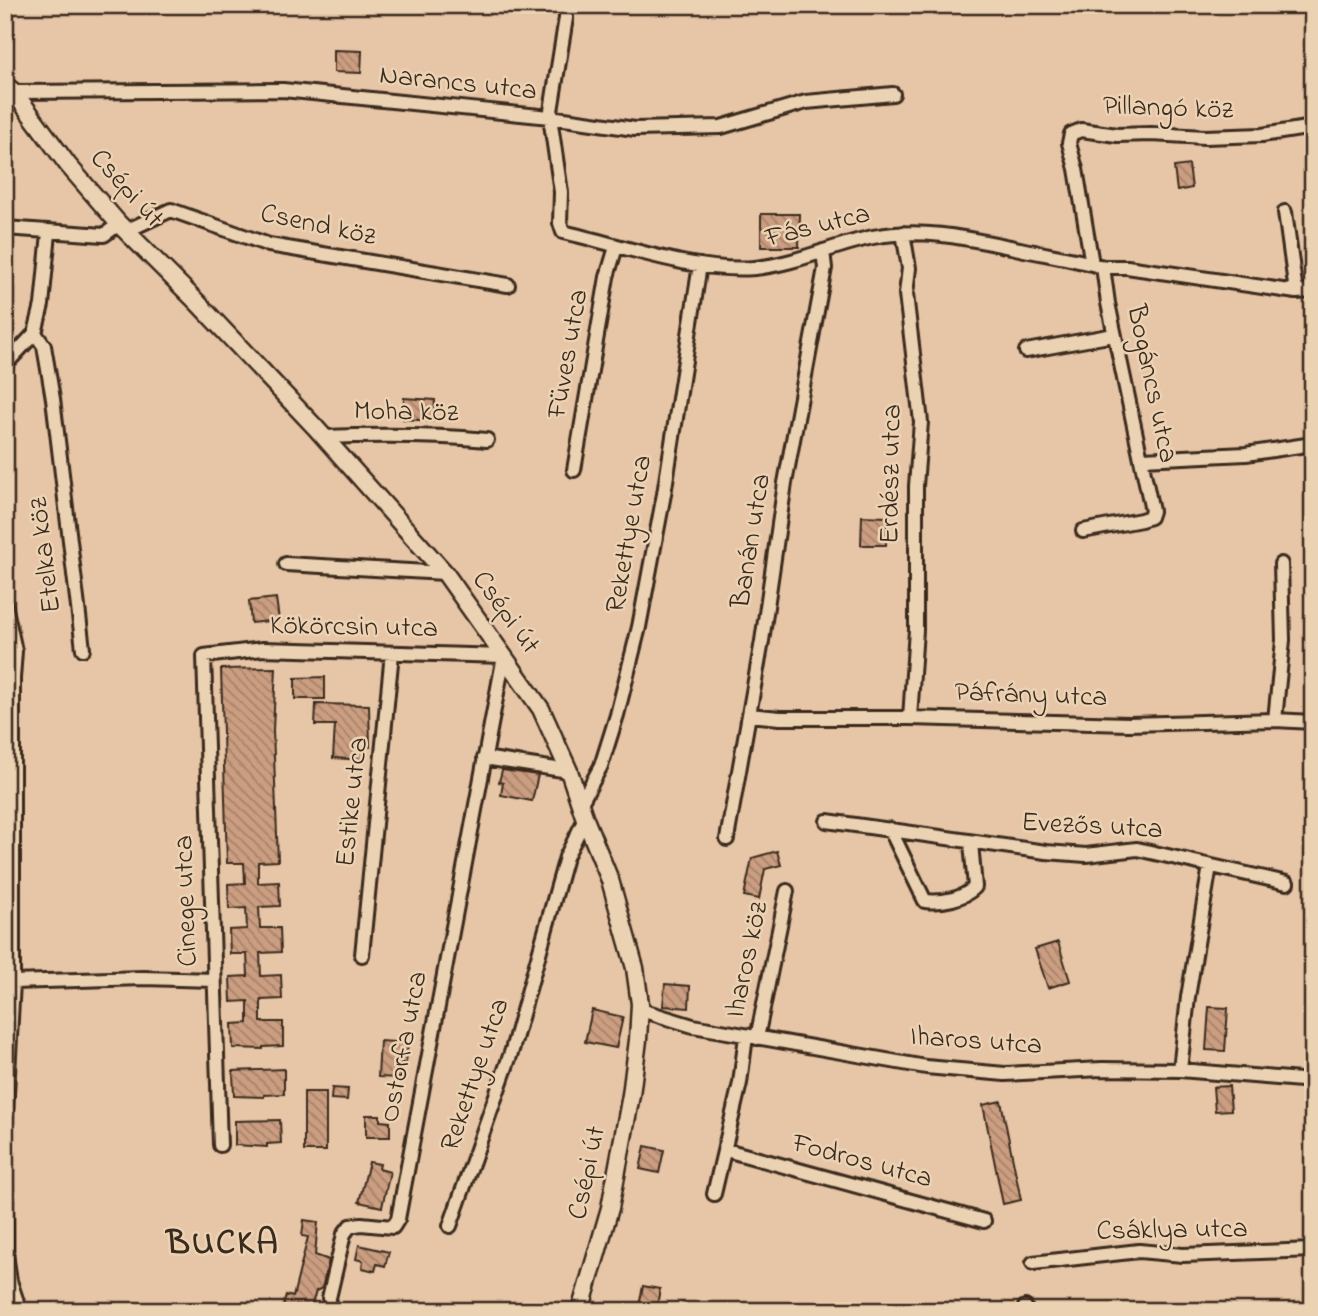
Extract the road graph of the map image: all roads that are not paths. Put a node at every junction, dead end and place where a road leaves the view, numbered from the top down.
1 (566, 5) edge
2 (9, 88) edge
3 (893, 94) dead end
4 (550, 117) junction
5 (1313, 127) edge
6 (1285, 212) dead end
7 (5, 228) edge
8 (123, 228) junction
9 (49, 233) junction
10 (903, 233) junction
11 (616, 247) junction
12 (823, 251) junction
13 (699, 265) junction
14 (1097, 265) junction
15 (508, 285) dead end
16 (1313, 291) edge
17 (1296, 292) junction
18 (35, 333) junction
19 (1114, 335) junction
20 (1026, 351) dead end
21 (5, 365) edge
22 (324, 437) junction
23 (487, 440) dead end
24 (1313, 444) edge
25 (1142, 459) junction
26 (574, 470) dead end
27 (1083, 531) dead end
28 (286, 564) dead end
29 (1281, 564) dead end
30 (444, 573) junction
31 (5, 604) edge
32 (83, 649) dead end
33 (393, 653) junction
34 (204, 656) joint
35 (504, 656) junction
36 (749, 715) junction
37 (910, 718) junction
38 (1275, 720) junction
39 (1313, 722) edge
40 (484, 758) junction
41 (9, 759) edge
42 (569, 771) junction
43 (583, 811) junction
44 (827, 821) dead end
45 (890, 829) junction
46 (727, 839) dead end
47 (971, 843) junction
48 (1210, 866) junction
49 (1287, 883) dead end
50 (787, 891) dead end
51 (9, 955) edge
52 (362, 955) dead end
53 (214, 980) junction
54 (13, 982) junction
55 (641, 1010) junction
56 (751, 1037) junction
57 (1180, 1070) junction
58 (1313, 1081) edge
59 (220, 1145) dead end
60 (726, 1150) junction
61 (714, 1194) dead end
62 (984, 1221) dead end
63 (450, 1226) dead end
64 (1313, 1250) edge
65 (1033, 1263) dead end
66 (329, 1298) dead end
67 (20, 1311) edge
68 (580, 1311) edge

1 - 4 street, Fás utca
2 - 4 street, Narancs utca
2 - 8 street, Csépi út
3 - 4 street, Narancs utca
4 - 11 street, Fás utca
5 - 14 street, Pillangó köz
6 - 17 street
7 - 9 street, Csend köz
8 - 9 street, Csend köz
8 - 15 street, Csend köz
8 - 22 street, Csépi út
9 - 18 street
10 - 12 street, Fás utca
10 - 14 street, Fás utca
10 - 37 street, Erdész utca
11 - 13 street, Fás utca
11 - 26 street, Füves utca
12 - 13 street, Fás utca
12 - 36 street, Banán utca
13 - 43 street, Rekettye utca
14 - 17 street, Fás utca
14 - 19 street, Bogáncs utca
16 - 17 street, Fás utca
18 - 21 street
18 - 32 street, Etelka köz
19 - 20 street
19 - 25 street, Bogáncs utca
22 - 23 street, Moha köz
22 - 30 street, Csépi út
24 - 25 street
25 - 27 street, Bogáncs utca
28 - 30 street
29 - 38 street
30 - 35 street, Csépi út
31 - 41 street
33 - 34 street, Kökörcsin utca
33 - 35 street, Kökörcsin utca
33 - 52 street, Estike utca
34 - 53 street, Cinege utca
35 - 40 street, Ostorfa utca
35 - 42 street, Csépi út
36 - 37 street, Páfrány utca
36 - 46 street, Banán utca
37 - 38 street, Páfrány utca
38 - 39 street, Páfrány utca
40 - 42 street
40 - 66 street, Ostorfa utca
41 - 51 street
42 - 43 street, Csépi út
43 - 55 street, Csépi út
43 - 63 street, Rekettye utca
44 - 45 street, Evezős utca
45 - 47 street, Evezős utca
45 - 47 street
47 - 48 street, Evezős utca
48 - 49 street, Evezős utca
48 - 57 street
50 - 56 street, Iharos köz
51 - 54 street
53 - 54 street
53 - 59 street, Cinege utca
54 - 67 street
55 - 56 street, Iharos utca
55 - 68 street, Csépi út
56 - 57 street, Iharos utca
56 - 60 street
57 - 58 street, Iharos utca
60 - 61 street
60 - 62 street, Fodros utca
64 - 65 street, Csáklya utca

